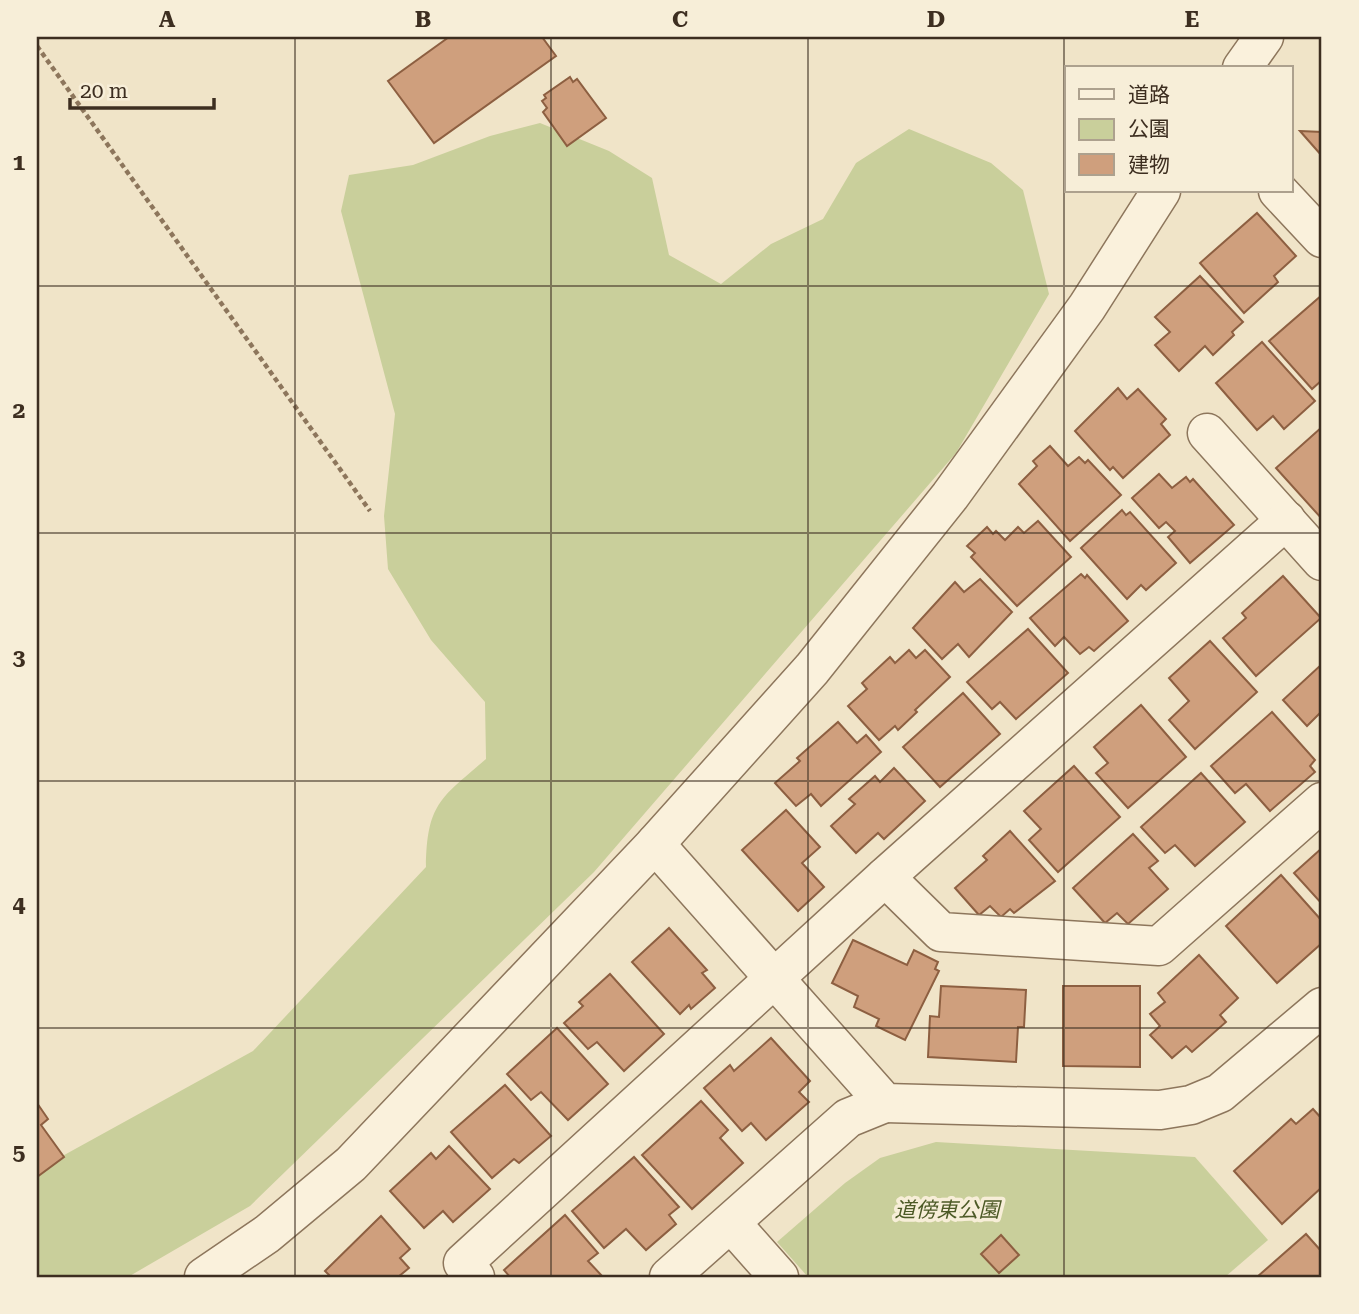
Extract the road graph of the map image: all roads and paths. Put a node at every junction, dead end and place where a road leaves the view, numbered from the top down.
1 (1264, 37) edge
2 (37, 46) edge
3 (1243, 66) edge
4 (1160, 192) edge
5 (1279, 192) edge
6 (1322, 239) edge
7 (1207, 433) dead end
8 (370, 511) dead end
9 (1286, 520) junction
10 (1322, 561) edge
11 (1322, 802) edge
12 (655, 844) junction
13 (885, 877) junction
14 (776, 978) junction
15 (1322, 1007) edge
16 (885, 1103) junction
17 (731, 1223) junction
18 (204, 1277) edge
19 (475, 1277) edge
20 (670, 1277) edge
21 (779, 1277) edge

1 - 3 street
2 - 8 path
4 - 12 street
5 - 6 street
7 - 9 street
9 - 10 street
9 - 13 street
11 - 13 street
12 - 14 street
12 - 18 street
13 - 14 street
14 - 16 street
14 - 19 street
15 - 16 street
16 - 17 street
17 - 20 street
17 - 21 street

